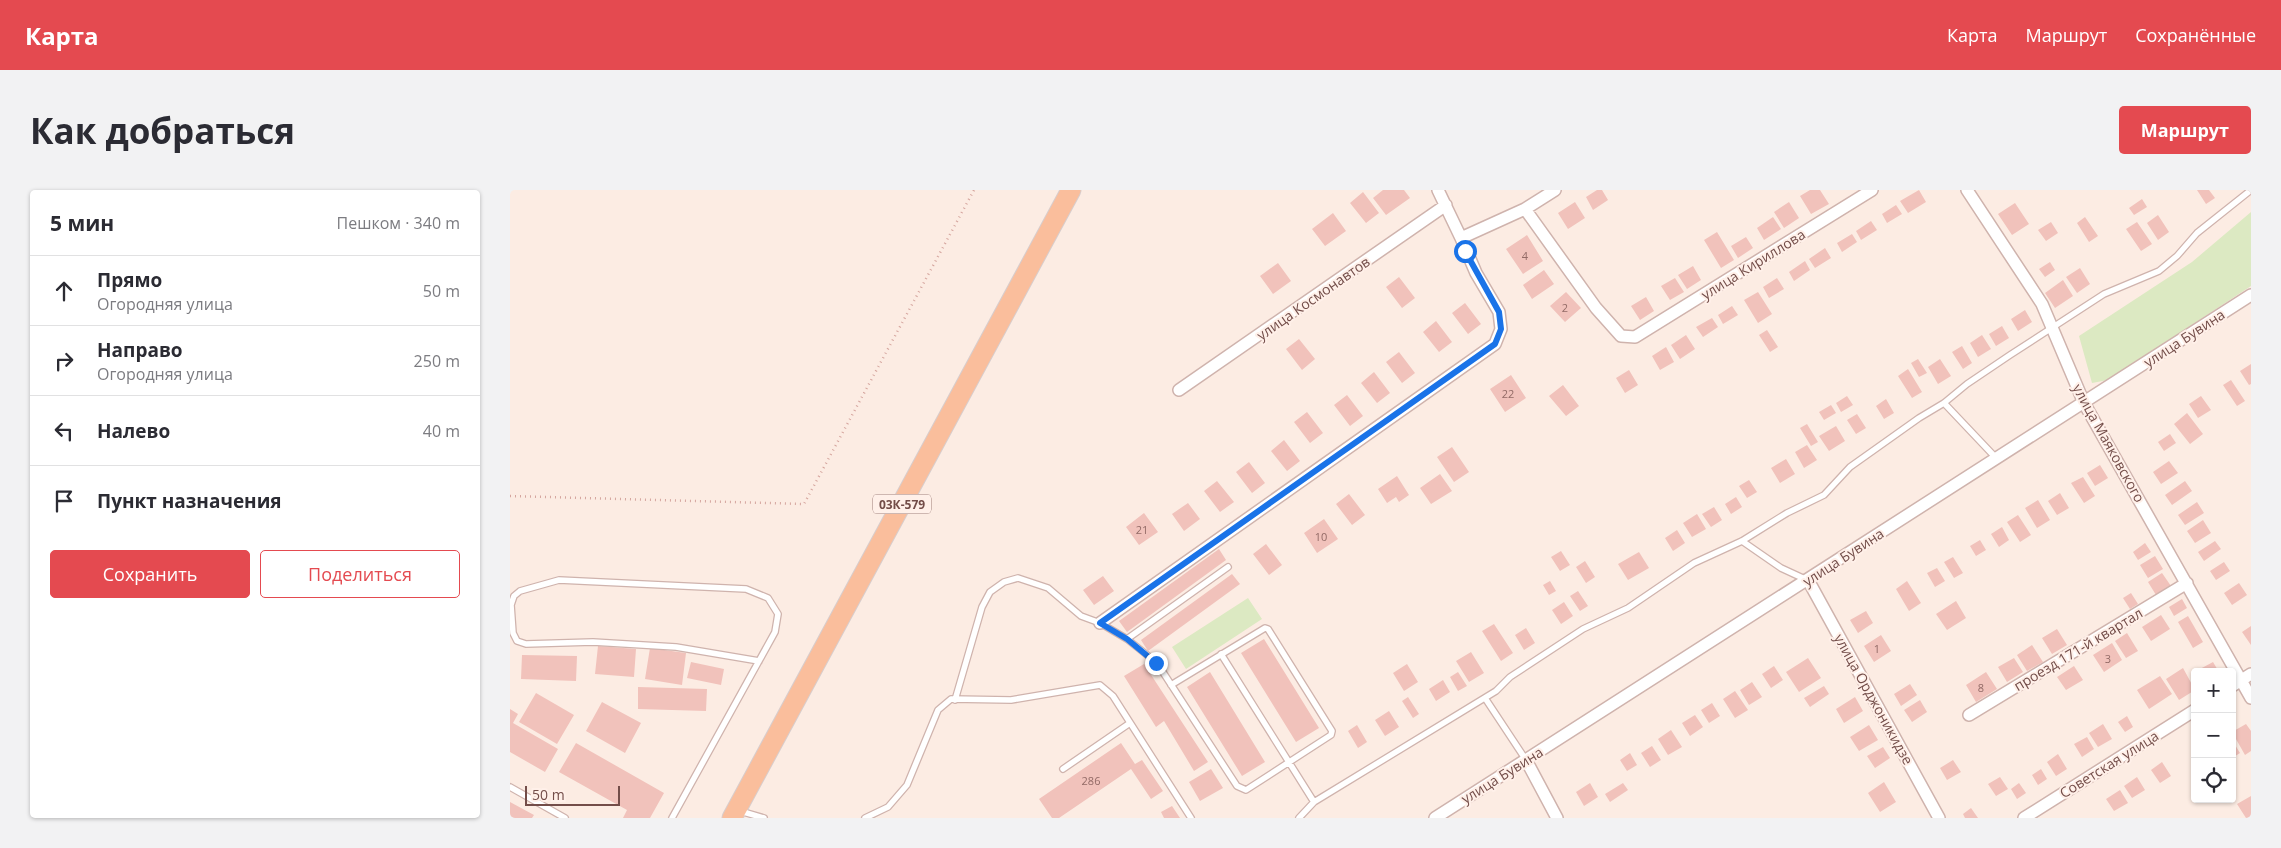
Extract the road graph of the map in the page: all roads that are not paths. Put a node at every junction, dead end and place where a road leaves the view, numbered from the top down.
1 (1071, 190) edge
2 (1438, 190) edge
3 (1555, 190) edge
4 (1872, 190) edge
5 (1967, 190) edge
6 (2251, 190) edge
7 (1446, 205) junction
8 (1525, 209) junction
9 (1461, 238) junction
10 (2251, 295) edge
11 (2054, 327) junction
12 (1179, 390) dead end
13 (1944, 403) junction
14 (2084, 403) junction
15 (1997, 459) junction
16 (1742, 541) junction
17 (1228, 567) dead end
18 (1808, 580) junction
19 (2187, 583) junction
20 (1100, 623) junction
21 (1127, 639) junction
22 (1221, 654) junction
23 (759, 661) junction
24 (2241, 680) edge
25 (1171, 685) junction
26 (1485, 698) junction
27 (2251, 698) edge
28 (955, 700) junction
29 (2191, 713) edge
30 (1969, 714) dead end
31 (1130, 723) junction
32 (1526, 760) junction
33 (1290, 763) junction
34 (1063, 769) dead end
35 (510, 786) edge
36 (1314, 802) junction
37 (735, 814) edge
38 (565, 818) edge
39 (672, 818) edge
40 (764, 818) edge
41 (865, 818) edge
42 (1191, 818) edge
43 (1298, 818) edge
44 (1434, 818) edge
45 (1557, 818) edge
46 (1939, 818) edge
47 (2024, 818) edge

1 - 37 main road, 03К-579
2 - 7 street
3 - 8 street
4 - 8 street, улица Кириллова
5 - 11 street, улица Маяковского
6 - 11 lane
7 - 9 street
7 - 12 street, улица Космонавтов
8 - 9 street
9 - 20 street
10 - 14 street, улица Бувина
11 - 13 lane
11 - 14 street, улица Маяковского
13 - 15 lane
13 - 16 lane
14 - 15 street, улица Бувина
14 - 19 street, улица Маяковского
15 - 18 street, улица Бувина
16 - 18 lane
16 - 26 lane
17 - 21 lane
18 - 32 street, улица Бувина
18 - 46 street, улица Орджоникидзе
19 - 24 street, улица Маяковского
19 - 30 street, проезд 171-й квартал
20 - 21 lane
20 - 28 lane
21 - 25 lane
22 - 25 lane
22 - 33 lane
22 - 33 lane
23 - 23 lane
23 - 39 lane
24 - 27 street, улица Маяковского
25 - 33 lane
26 - 32 lane
26 - 36 lane
28 - 31 lane
28 - 41 lane
29 - 47 street, Советская улица
31 - 34 lane
31 - 42 lane
32 - 44 street, улица Бувина
32 - 45 street
33 - 36 lane
35 - 38 lane
36 - 43 lane
37 - 40 lane

